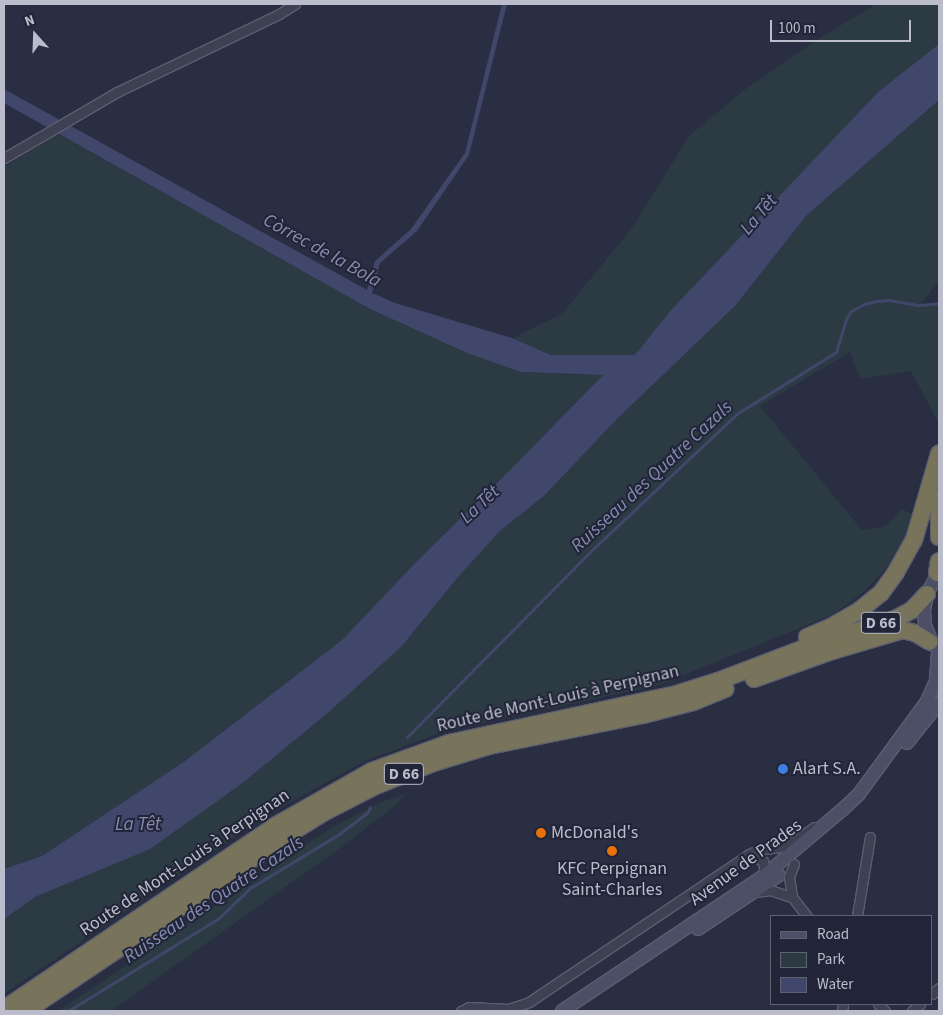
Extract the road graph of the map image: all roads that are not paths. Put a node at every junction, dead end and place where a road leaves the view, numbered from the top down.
1 (296, 4) edge
2 (4, 158) edge
3 (939, 454) edge
4 (939, 498) edge
5 (939, 537) edge
6 (939, 568) edge
7 (927, 594) junction
8 (830, 646) junction
9 (936, 651) edge
10 (639, 701) junction
11 (939, 703) edge
12 (859, 794) junction
13 (870, 837) dead end
14 (749, 854) junction
15 (794, 864) junction
16 (765, 875) junction
17 (756, 892) junction
18 (792, 897) junction
19 (806, 915) edge
20 (857, 915) edge
21 (4, 1009) edge
22 (26, 1011) edge
23 (461, 1011) edge
24 (562, 1011) edge
25 (575, 1011) edge

1 - 2 street
3 - 10 highway
4 - 5 highway
6 - 7 main road
7 - 8 highway, D 66
7 - 9 main road, Avenue de Prades
8 - 9 highway, D 66
8 - 10 highway, Route de Mont-Louis à Perpignan / D 66
8 - 22 highway, Route de Mont-Louis à Perpignan / D 66
9 - 12 main road, Avenue de Prades
10 - 21 highway, Route de Mont-Louis à Perpignan / D 66
11 - 15 main road, Avenue de Prades
12 - 14 street
12 - 16 main road, Avenue de Prades
13 - 20 street
14 - 16 street
14 - 23 street
15 - 17 main road, Avenue de Prades
15 - 18 street
16 - 24 main road, Avenue de Prades
17 - 18 street
17 - 25 main road, Avenue de Prades
18 - 19 street

